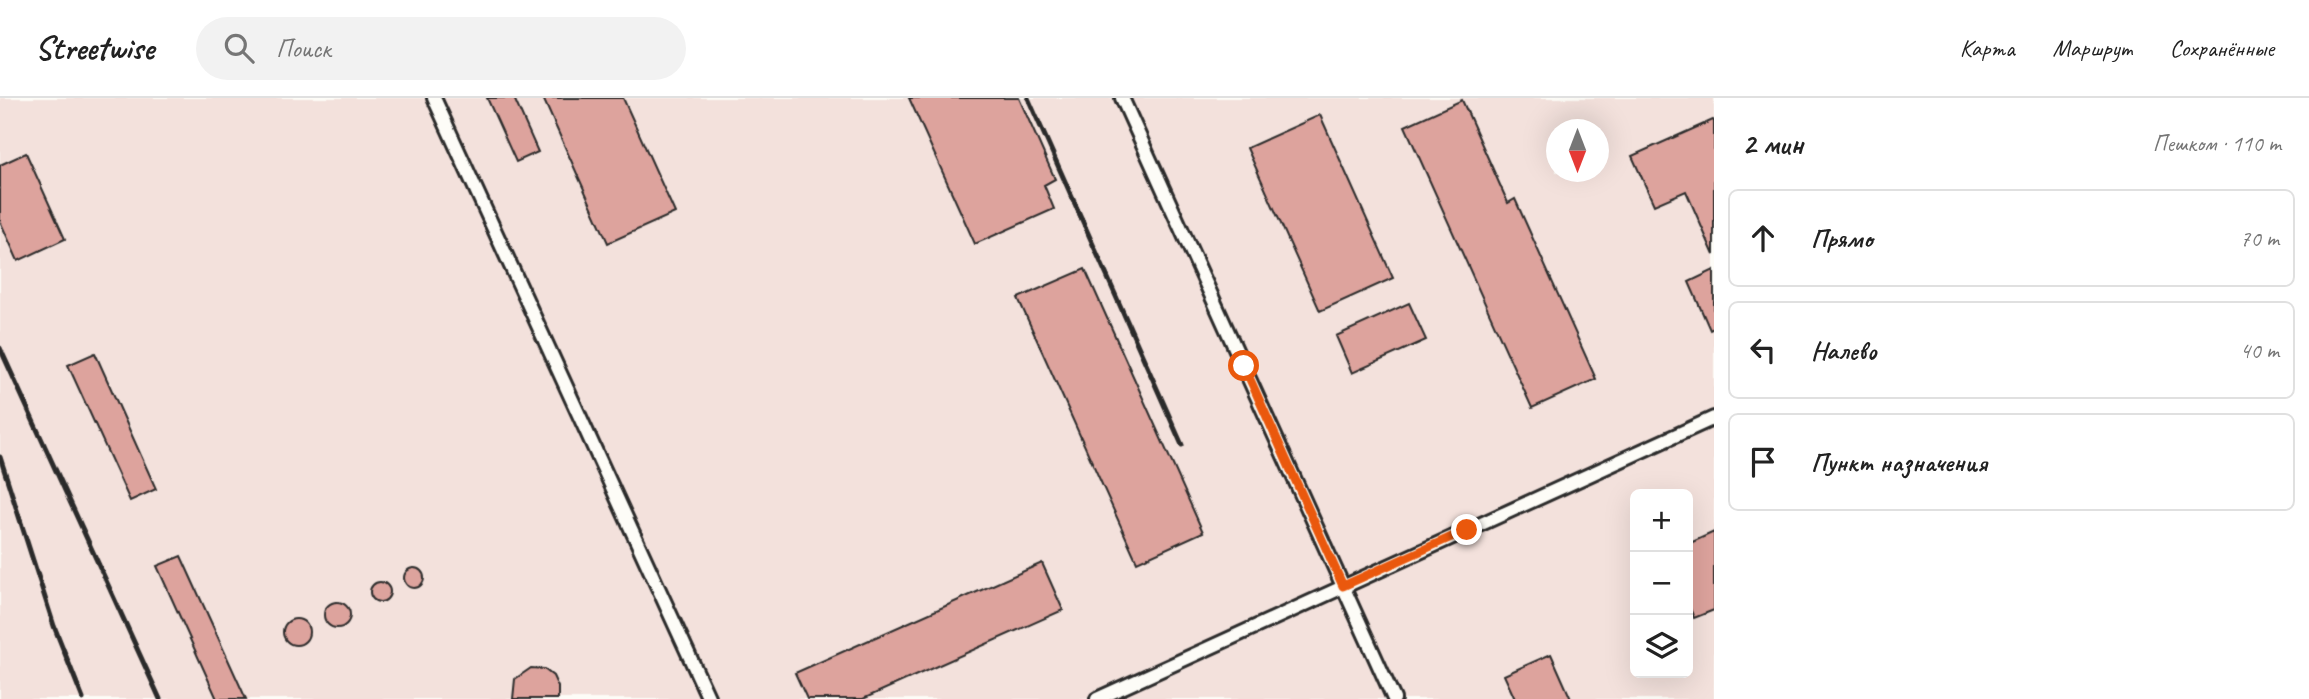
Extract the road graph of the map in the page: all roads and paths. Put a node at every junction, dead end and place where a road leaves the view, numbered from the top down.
1 (434, 98) edge
2 (1122, 98) edge
3 (1714, 418) edge
4 (1343, 586) junction
5 (709, 699) edge
6 (1097, 699) edge
7 (1394, 699) edge

1 - 5 lane
2 - 4 lane
3 - 4 lane
4 - 6 lane
4 - 7 lane

